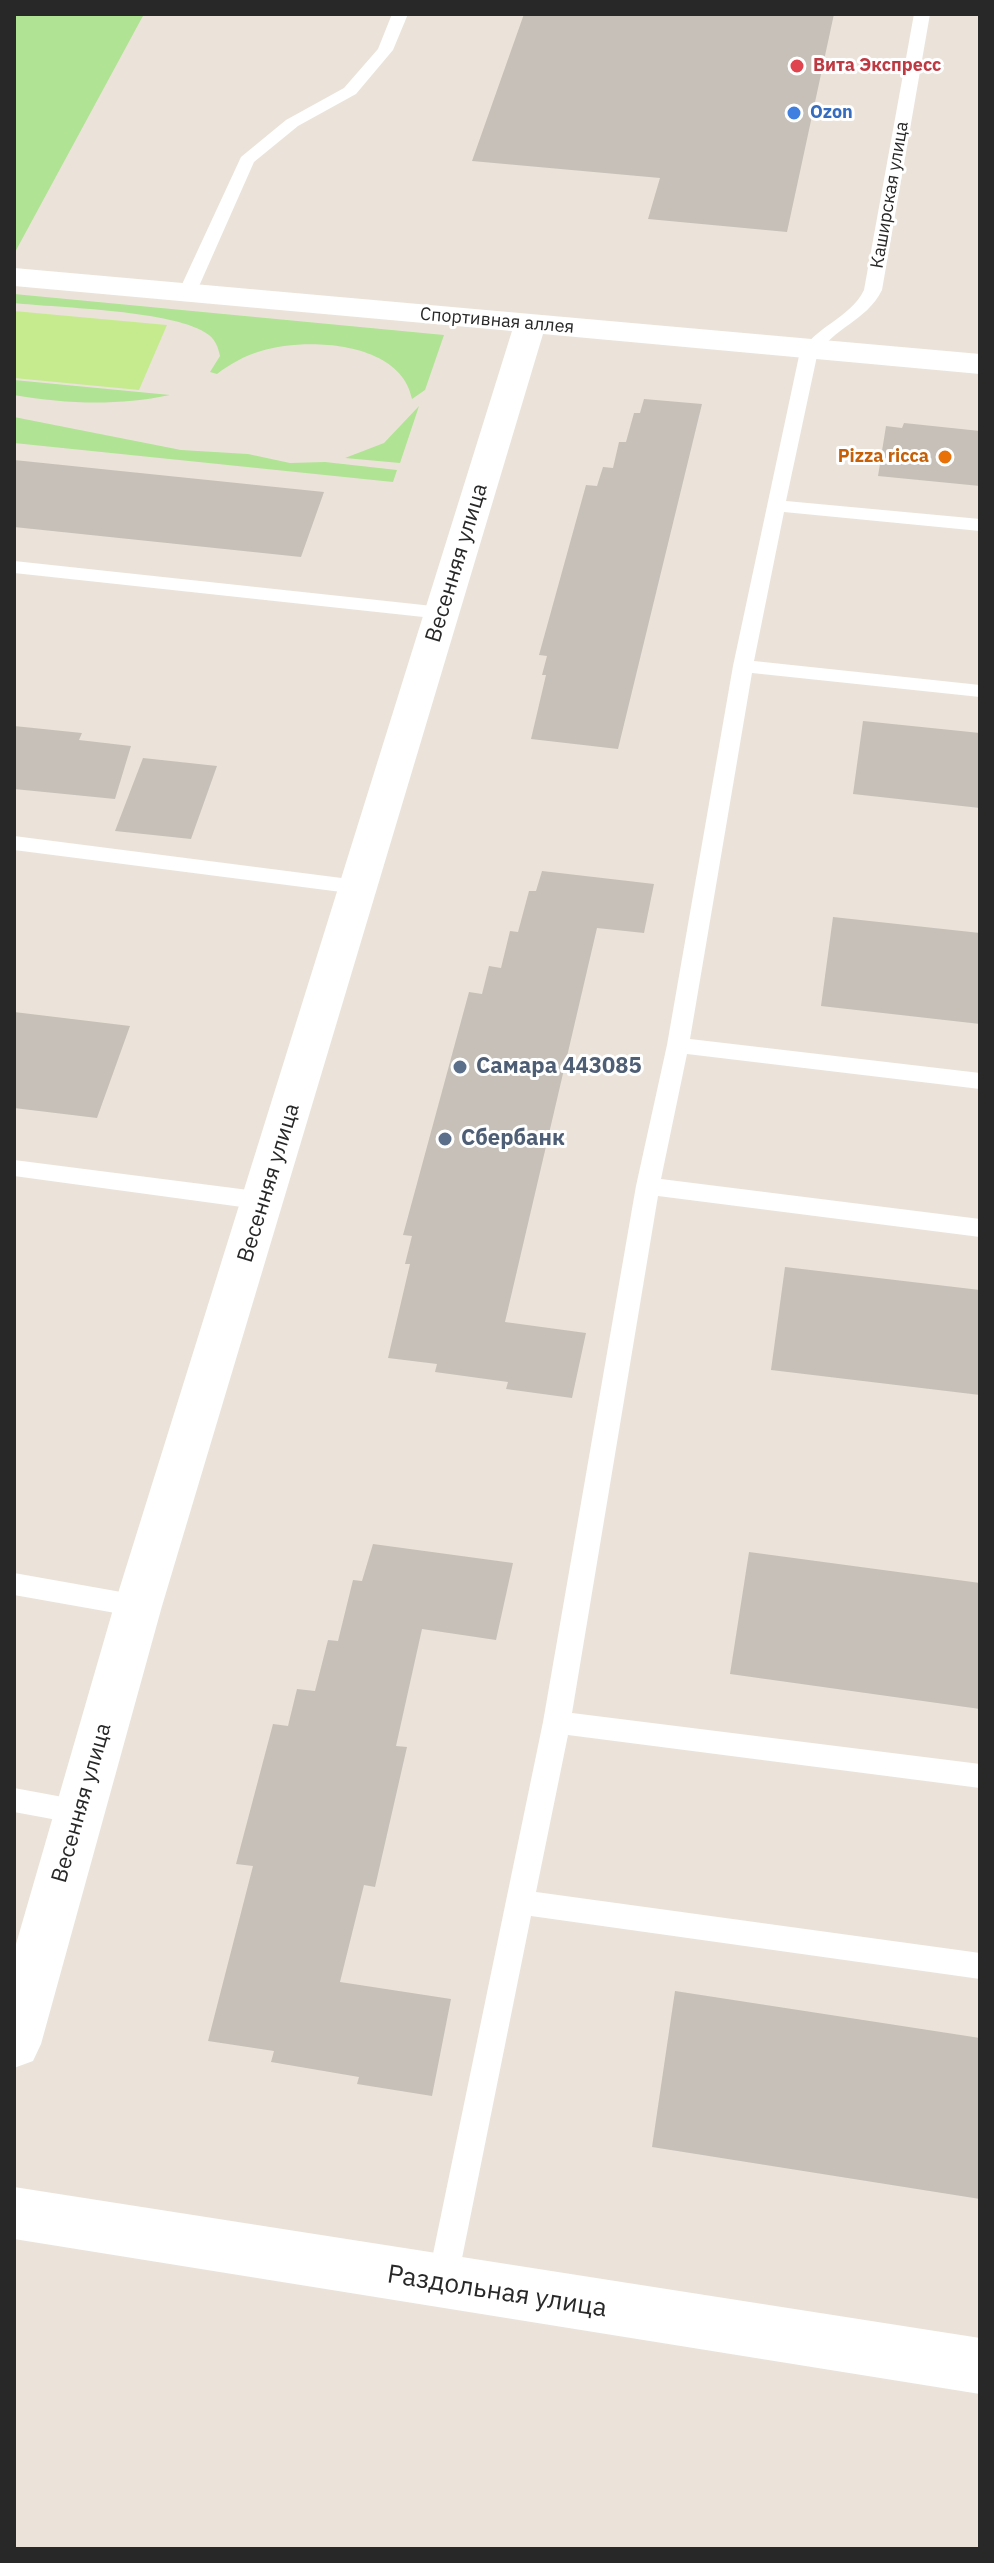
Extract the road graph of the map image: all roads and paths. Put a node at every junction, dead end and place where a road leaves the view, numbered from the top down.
1 (400, 14) edge
2 (922, 14) edge
3 (14, 277) edge
4 (187, 293) junction
5 (530, 324) junction
6 (811, 348) junction
7 (980, 364) edge
8 (778, 506) junction
9 (980, 525) edge
10 (14, 567) edge
11 (442, 613) junction
12 (743, 666) junction
13 (980, 691) edge
14 (14, 843) edge
15 (357, 887) junction
16 (678, 1045) junction
17 (980, 1081) edge
18 (14, 1168) edge
19 (648, 1186) junction
20 (264, 1201) junction
21 (980, 1228) edge
22 (14, 1584) edge
23 (138, 1606) junction
24 (557, 1722) junction
25 (980, 1776) edge
26 (14, 1800) edge
27 (79, 1812) junction
28 (522, 1902) junction
29 (980, 1966) edge
30 (14, 2044) edge
31 (14, 2213) edge
32 (442, 2283) junction
33 (980, 2366) edge

1 - 4 lane
2 - 6 lane, Каширская улица
3 - 4 street, Спортивная аллея
4 - 5 street, Спортивная аллея
5 - 6 street, Спортивная аллея
5 - 11 street, Весенняя улица
6 - 7 street, Спортивная аллея
6 - 8 lane
8 - 9 lane
8 - 12 lane
10 - 11 lane
11 - 15 street, Весенняя улица
12 - 13 lane
12 - 16 lane
14 - 15 lane
15 - 20 street, Весенняя улица
16 - 17 lane
16 - 19 lane
18 - 20 lane
19 - 21 lane
19 - 24 lane
20 - 23 street, Весенняя улица
22 - 23 lane
23 - 27 street, Весенняя улица
24 - 25 lane
24 - 28 lane
26 - 27 lane
27 - 30 street, Весенняя улица
28 - 29 lane
28 - 32 lane
31 - 32 street, Раздольная улица
32 - 33 street, Раздольная улица

